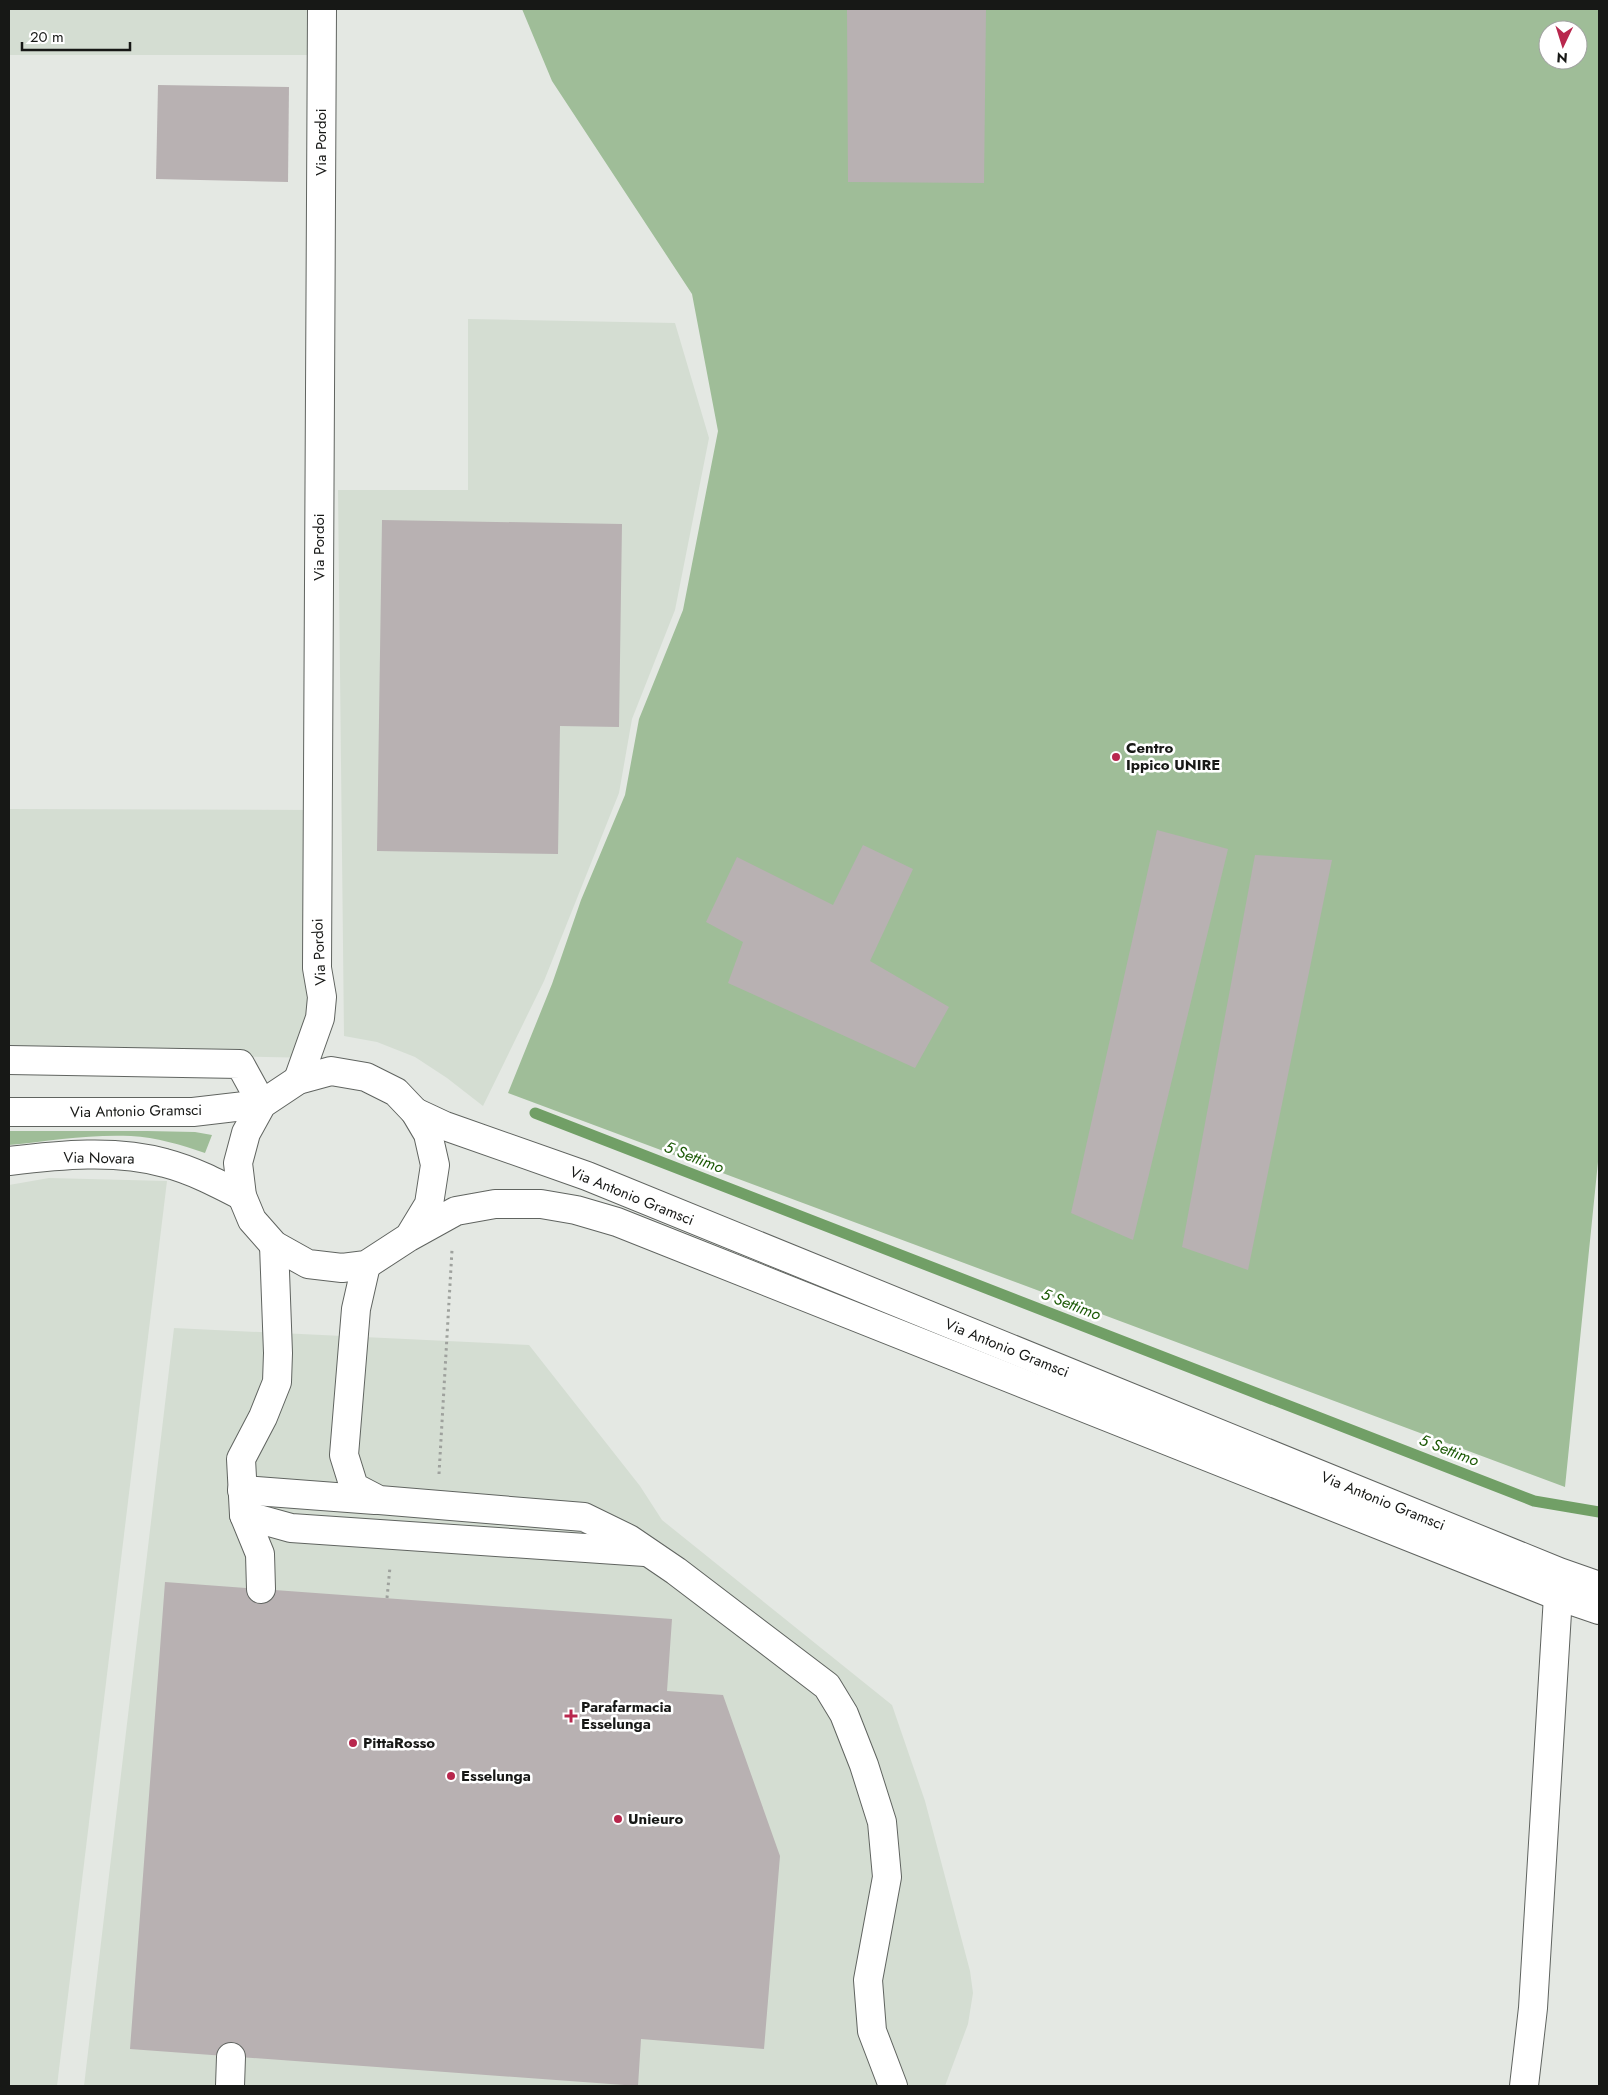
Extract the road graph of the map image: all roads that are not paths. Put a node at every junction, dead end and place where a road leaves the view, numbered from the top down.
1 (322, 9) edge
2 (9, 1060) edge
3 (298, 1080) junction
4 (262, 1104) junction
5 (9, 1112) edge
6 (415, 1112) junction
7 (9, 1162) edge
8 (242, 1196) junction
9 (408, 1237) junction
10 (274, 1245) junction
11 (366, 1265) junction
12 (379, 1500) junction
13 (243, 1503) junction
14 (649, 1552) junction
15 (1599, 1586) edge
16 (261, 1589) dead end
17 (1558, 1596) junction
18 (1599, 1610) edge
19 (231, 2057) dead end
20 (230, 2086) edge
21 (893, 2086) edge
22 (1524, 2086) edge

1 - 3 main road, Via Pordoi
2 - 4 main road
3 - 4 main road
3 - 6 main road
4 - 5 main road, Via Antonio Gramsci
4 - 8 main road
6 - 9 main road
6 - 15 main road, Via Antonio Gramsci
7 - 8 main road, Via Novara
8 - 10 main road
9 - 11 main road, Via Antonio Gramsci
9 - 17 main road, Via Antonio Gramsci
10 - 11 main road
10 - 13 main road
11 - 12 main road
12 - 13 main road
12 - 14 main road
13 - 14 main road
13 - 16 main road
14 - 21 main road
17 - 18 main road, Via Antonio Gramsci
17 - 22 main road
19 - 20 main road

